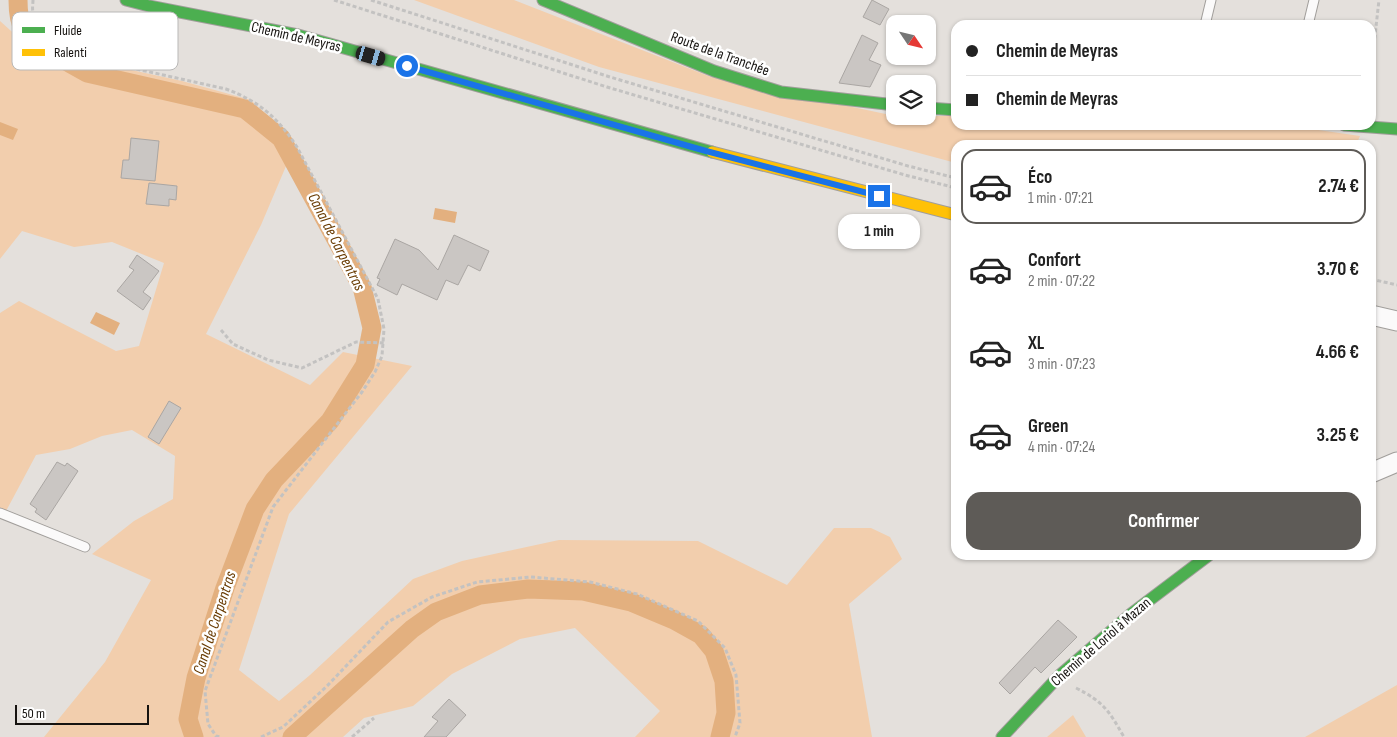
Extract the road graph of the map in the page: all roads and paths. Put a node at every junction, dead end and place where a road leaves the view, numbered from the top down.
1 (126, 0) edge
2 (334, 0) edge
3 (371, 0) edge
4 (542, 0) edge
5 (1211, 0) edge
6 (1314, 0) edge
7 (1378, 0) edge
8 (1206, 20) edge
9 (1309, 20) edge
10 (1376, 20) edge
11 (143, 70) edge
12 (886, 104) edge
13 (936, 109) edge
14 (951, 110) edge
15 (1376, 127) edge
16 (1397, 129) edge
17 (951, 177) edge
18 (951, 187) edge
19 (951, 215) edge
20 (1376, 280) edge
21 (1397, 285) edge
22 (1376, 316) edge
23 (1397, 321) edge
24 (221, 330) dead end
25 (382, 343) junction
26 (1397, 462) edge
27 (1376, 471) edge
28 (0, 513) edge
29 (85, 547) dead end
30 (1202, 560) edge
31 (1060, 675) junction
32 (374, 718) dead end
33 (221, 737) edge
34 (261, 737) edge
35 (352, 737) edge
36 (735, 737) edge
37 (1002, 737) edge
38 (1124, 737) edge

1 - 19 street, Chemin de Meyras
2 - 18 path
3 - 17 path
4 - 12 street, Route de la Tranchée
5 - 8 lane
6 - 9 lane
7 - 10 path
11 - 25 path
13 - 14 street
15 - 16 street
20 - 21 path
22 - 23 street
24 - 25 path
25 - 33 path
26 - 27 street
28 - 29 lane
30 - 31 street, Chemin de Loriol à Mazan
31 - 37 street, Chemin de Loriol à Mazan
31 - 38 path
32 - 35 path
34 - 36 path

